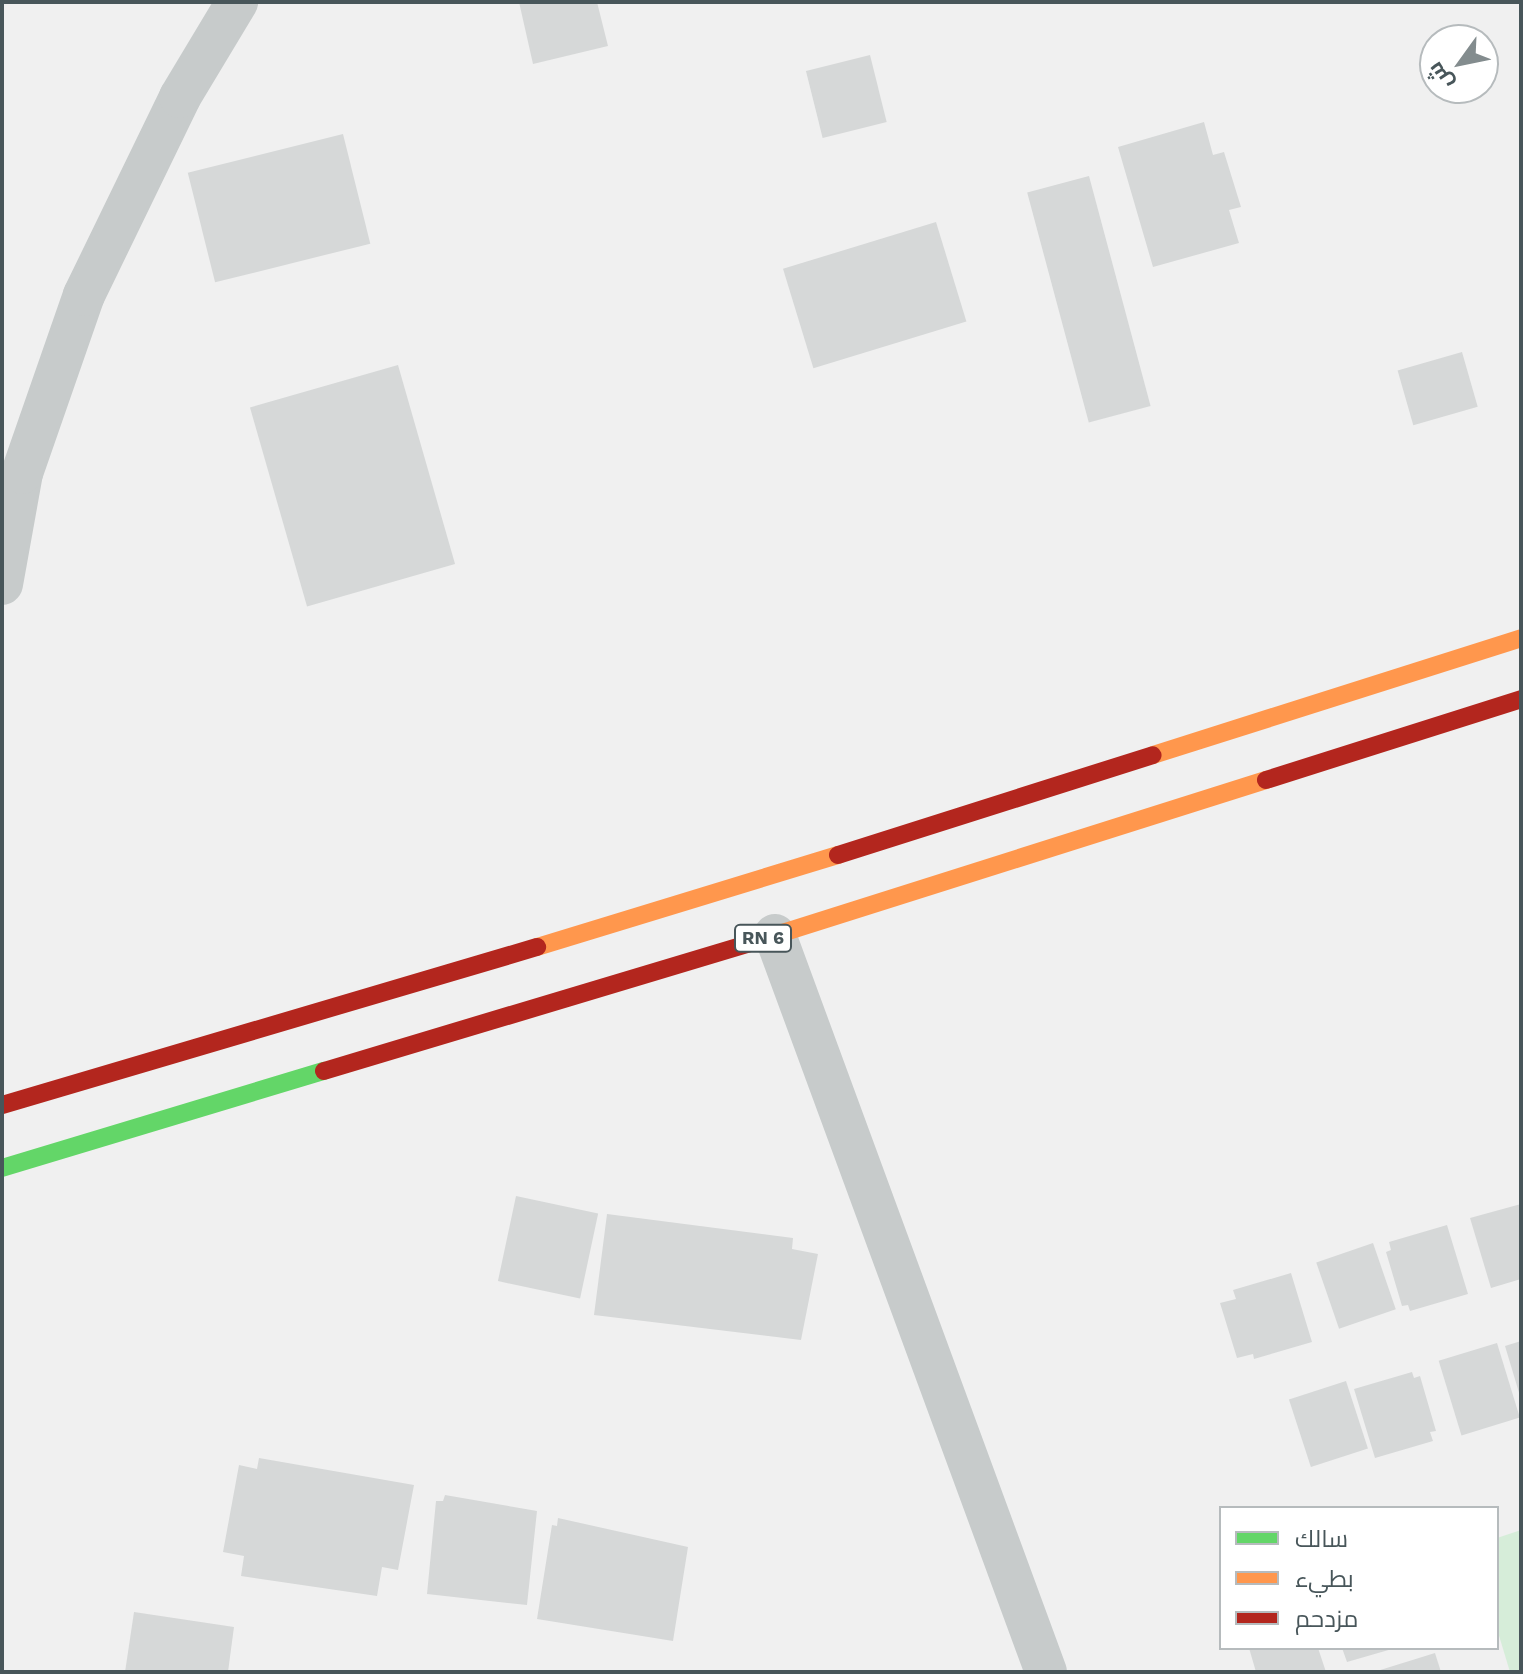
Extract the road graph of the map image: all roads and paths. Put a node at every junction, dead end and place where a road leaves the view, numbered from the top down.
1 (237, 2) edge
2 (2, 584) edge
3 (1521, 638) edge
4 (1521, 699) edge
5 (775, 935) junction
6 (2, 1105) edge
7 (2, 1168) edge
8 (1046, 1672) edge

1 - 2 street
3 - 6 main road
4 - 5 main road, RN 6
5 - 7 main road, RN 6
5 - 8 street

